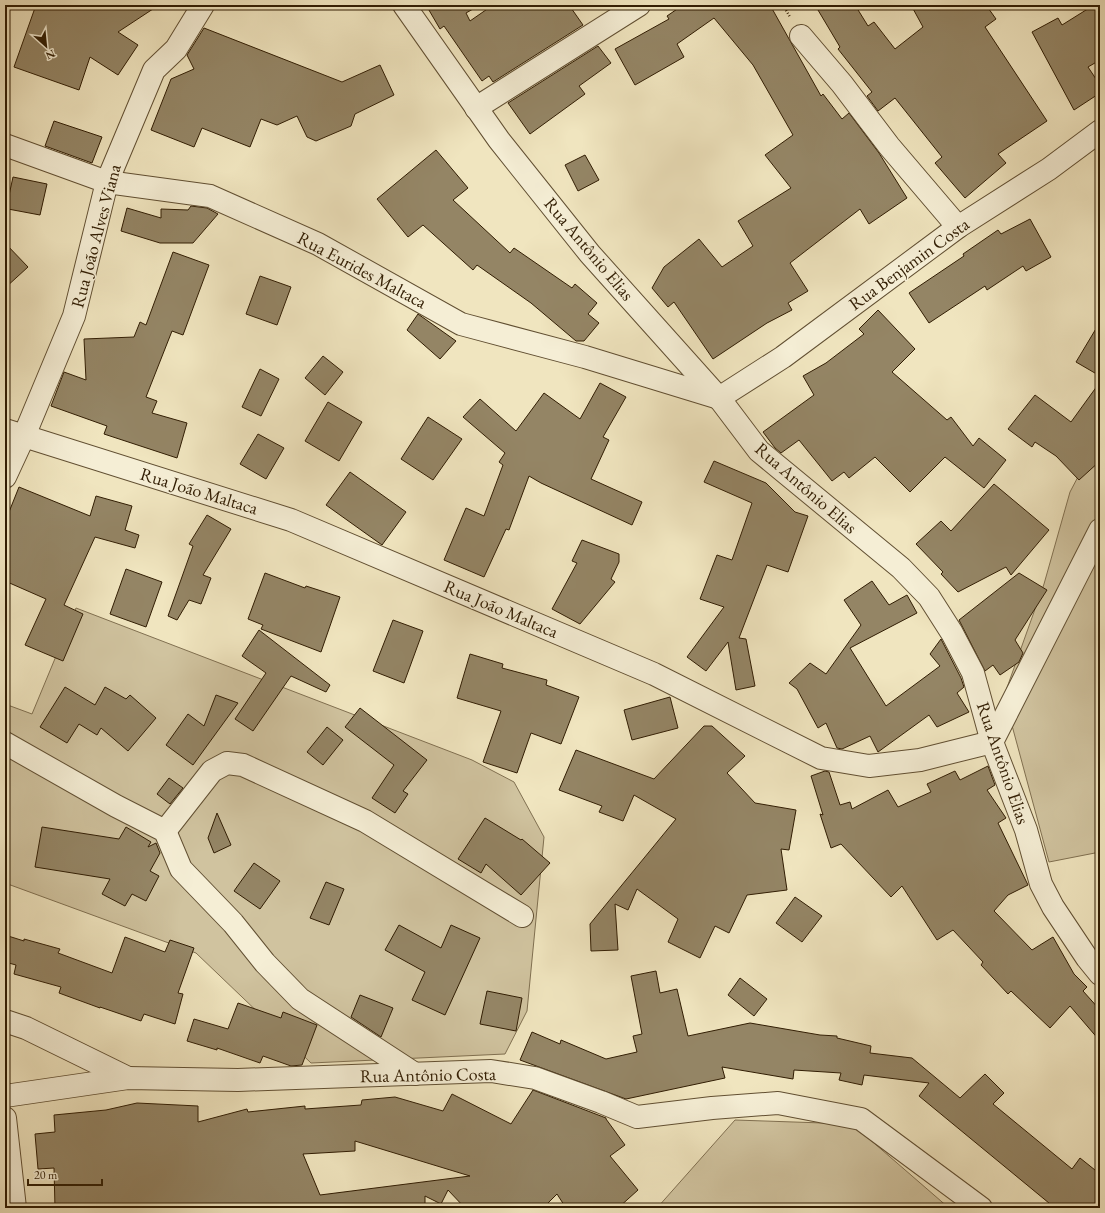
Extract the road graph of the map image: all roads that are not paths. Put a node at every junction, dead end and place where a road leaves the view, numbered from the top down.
1 (203, 5) edge
2 (404, 5) edge
3 (639, 5) edge
4 (801, 36) dead end
5 (476, 108) junction
6 (1100, 131) edge
7 (5, 145) edge
8 (107, 182) junction
9 (958, 227) junction
10 (719, 398) junction
11 (14, 433) edge
12 (5, 477) edge
13 (1100, 530) edge
14 (992, 742) junction
15 (5, 743) edge
16 (165, 830) junction
17 (522, 916) dead end
18 (1100, 974) edge
19 (5, 1021) edge
20 (415, 1074) junction
21 (128, 1078) junction
22 (5, 1096) edge
23 (5, 1118) edge
24 (15, 1208) edge
25 (981, 1208) edge

1 - 8 street, Rua João Alves Viana
2 - 5 street, Rua Antônio Elias
3 - 5 street
4 - 9 street
5 - 10 street, Rua Antônio Elias
6 - 9 street, Rua Benjamin Costa
7 - 8 street, Rua Eurides Maltaca
8 - 10 street, Rua Eurides Maltaca
8 - 11 street, Rua João Alves Viana
9 - 10 street, Rua Benjamin Costa
10 - 14 street, Rua Antônio Elias
11 - 12 street, Rua João Alves Viana
11 - 14 street, Rua João Maltaca
13 - 14 street
14 - 18 street, Rua Antônio Elias
15 - 16 street
16 - 17 street
16 - 20 street
19 - 21 street
20 - 21 street, Rua Antônio Costa
20 - 25 street, Rua Antônio Costa
21 - 22 street, Rua Antônio Costa
23 - 24 street

